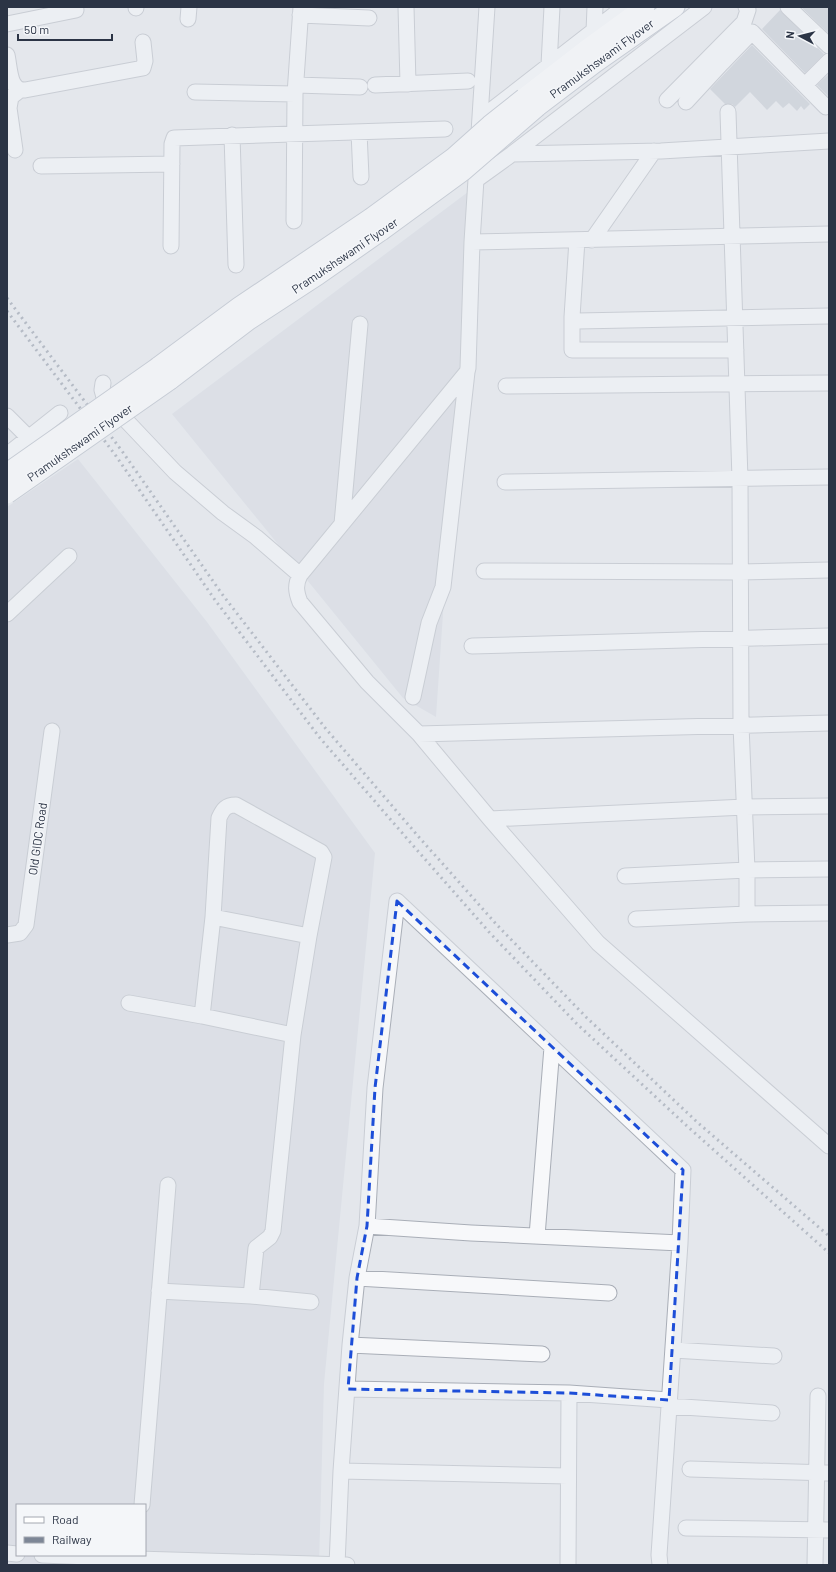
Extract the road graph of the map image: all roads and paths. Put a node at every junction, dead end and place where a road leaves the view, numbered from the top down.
1 (406, 7) edge
2 (487, 7) edge
3 (552, 7) edge
4 (595, 7) edge
5 (624, 7) edge
6 (645, 7) edge
7 (675, 7) edge
8 (704, 7) edge
9 (746, 7) edge
10 (788, 7) edge
11 (76, 10) dead end
12 (300, 11) edge
13 (369, 18) dead end
14 (7, 24) edge
15 (594, 30) junction
16 (143, 42) dead end
17 (829, 46) edge
18 (7, 56) edge
19 (829, 61) edge
20 (549, 65) junction
21 (468, 81) dead end
22 (408, 84) junction
23 (375, 85) dead end
24 (805, 85) junction
25 (360, 87) dead end
26 (20, 90) junction
27 (296, 90) junction
28 (195, 92) dead end
29 (667, 100) dead end
30 (686, 102) dead end
31 (826, 107) dead end
32 (728, 112) dead end
33 (480, 119) junction
34 (445, 129) dead end
35 (359, 132) junction
36 (296, 134) junction
37 (232, 136) junction
38 (829, 141) edge
39 (730, 146) junction
40 (15, 150) dead end
41 (654, 151) junction
42 (512, 154) junction
43 (172, 164) junction
44 (41, 166) dead end
45 (361, 177) dead end
46 (476, 180) junction
47 (294, 221) dead end
48 (829, 234) edge
49 (732, 237) junction
50 (577, 240) junction
51 (592, 240) junction
52 (472, 242) junction
53 (171, 246) dead end
54 (236, 265) dead end
55 (829, 316) edge
56 (572, 317) junction
57 (734, 319) junction
58 (360, 324) dead end
59 (736, 350) junction
60 (467, 372) junction
61 (829, 382) edge
62 (103, 383) dead end
63 (736, 384) junction
64 (506, 386) dead end
65 (60, 413) dead end
66 (7, 416) edge
67 (29, 438) junction
68 (7, 455) edge
69 (7, 473) edge
70 (829, 477) edge
71 (740, 479) junction
72 (505, 482) dead end
73 (7, 494) edge
74 (342, 524) junction
75 (69, 556) dead end
76 (829, 570) edge
77 (484, 571) dead end
78 (740, 572) junction
79 (300, 575) junction
80 (7, 614) edge
81 (829, 636) edge
82 (741, 638) junction
83 (472, 646) dead end
84 (413, 697) dead end
85 (829, 723) edge
86 (741, 725) junction
87 (52, 731) dead end
88 (419, 734) junction
89 (829, 806) edge
90 (744, 807) junction
91 (490, 819) junction
92 (829, 869) edge
93 (747, 870) junction
94 (625, 876) dead end
95 (829, 913) edge
96 (747, 914) junction
97 (213, 917) junction
98 (636, 919) dead end
99 (7, 935) edge
100 (309, 936) junction
101 (129, 1003) dead end
102 (202, 1016) junction
103 (293, 1035) junction
104 (552, 1047) junction
105 (829, 1146) edge
106 (168, 1185) dead end
107 (367, 1226) junction
108 (537, 1236) junction
109 (680, 1243) junction
110 (357, 1278) junction
111 (160, 1291) junction
112 (609, 1293) dead end
113 (251, 1296) junction
114 (311, 1302) dead end
115 (350, 1345) junction
116 (673, 1350) junction
117 (542, 1354) dead end
118 (774, 1356) dead end
119 (348, 1389) junction
120 (568, 1393) junction
121 (818, 1396) dead end
122 (669, 1403) junction
123 (772, 1412) dead end
124 (690, 1469) dead end
125 (341, 1471) junction
126 (823, 1473) edge
127 (568, 1476) junction
128 (142, 1504) edge
129 (686, 1528) dead end
130 (822, 1530) edge
131 (90, 1556) edge
132 (137, 1557) edge
133 (337, 1565) edge
134 (348, 1565) edge
135 (568, 1565) edge
136 (660, 1565) edge
137 (815, 1565) edge

1 - 22 street
2 - 33 street
3 - 20 street
4 - 15 street
5 - 15 street
6 - 69 main road, Pramukshswami Flyover, bridge
7 - 73 main road, Pramukshswami Flyover, bridge
8 - 42 street
9 - 29 street
10 - 17 street
11 - 14 street
12 - 13 street
12 - 27 street
15 - 20 street
16 - 26 street
18 - 26 street
19 - 24 street
20 - 33 street
21 - 22 street
22 - 23 street
24 - 30 street
24 - 31 street
25 - 27 street
26 - 40 street
27 - 28 street
27 - 36 street
32 - 39 street
33 - 46 street
34 - 35 street
35 - 36 street
35 - 45 street
36 - 37 street
36 - 47 street
37 - 43 street
37 - 54 street
38 - 39 street
39 - 41 street
39 - 49 street
41 - 42 street
41 - 51 street
42 - 46 street
43 - 44 street
43 - 53 street
46 - 52 street
48 - 49 street
49 - 51 street
49 - 57 street
50 - 51 street
50 - 52 street
50 - 56 street
52 - 60 street
55 - 57 street
56 - 57 street
56 - 59 street
57 - 59 street
58 - 74 street
59 - 63 street
60 - 74 street
60 - 84 street
61 - 63 street
62 - 79 street
63 - 64 street
63 - 71 street
65 - 67 street
66 - 67 street
67 - 68 street
70 - 71 street
71 - 72 street
71 - 78 street
74 - 79 street
75 - 80 street
76 - 78 street
77 - 78 street
78 - 82 street
79 - 88 street
81 - 82 street
82 - 83 street
82 - 86 street
85 - 86 street
86 - 88 street
86 - 90 street
87 - 99 street, Old GIDC Road
88 - 91 street
89 - 90 street
90 - 91 street
90 - 93 street
91 - 105 street
92 - 93 street
93 - 94 street
93 - 96 street
95 - 96 street
96 - 98 street
97 - 100 street
97 - 100 street
97 - 102 street
100 - 103 street
101 - 102 street
102 - 103 street
103 - 113 street
104 - 107 street
104 - 108 street
104 - 109 street
106 - 111 street
107 - 108 street
107 - 110 street
108 - 109 street
109 - 116 street
110 - 112 street
110 - 115 street
111 - 113 street
111 - 128 street
113 - 114 street
115 - 117 street
115 - 119 street
116 - 118 street
116 - 122 street
119 - 120 street
119 - 125 street
120 - 122 street
120 - 127 street
121 - 126 street
122 - 123 street
122 - 136 street
124 - 126 street
125 - 127 street
125 - 133 street
126 - 130 street
127 - 135 street
129 - 130 street
130 - 137 street
131 - 132 street
132 - 133 street
133 - 134 street

